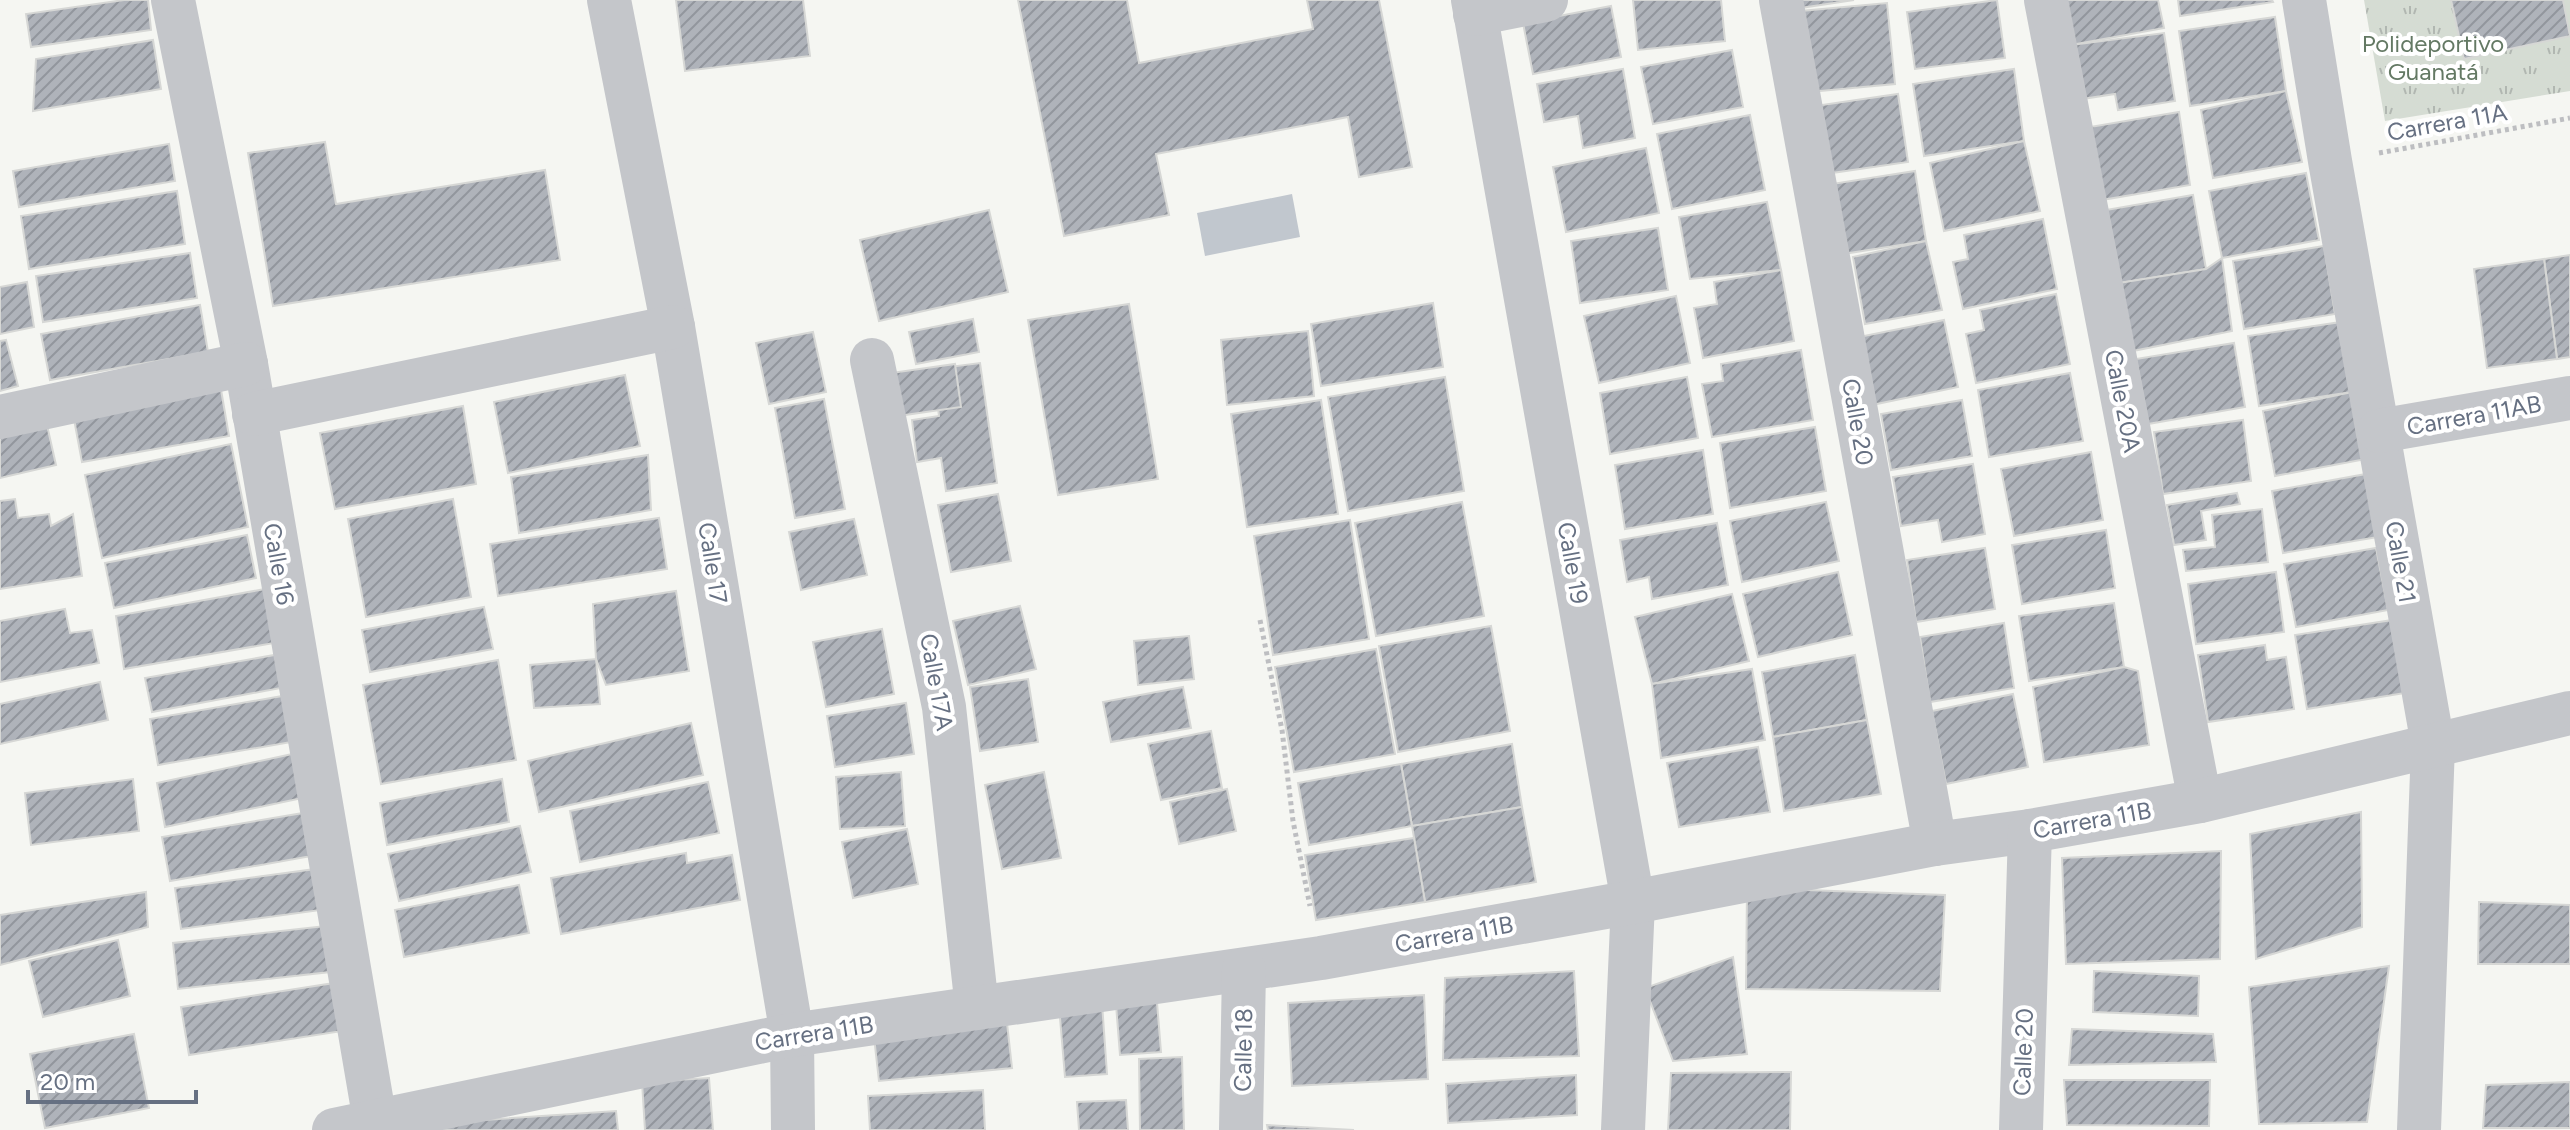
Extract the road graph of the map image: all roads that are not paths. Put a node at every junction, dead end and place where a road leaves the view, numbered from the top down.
1 (173, 0) edge
2 (609, 0) edge
3 (1546, 0) edge
4 (1781, 0) edge
5 (2046, 0) edge
6 (2304, 0) edge
7 (1474, 7) edge
8 (673, 327) junction
9 (872, 360) dead end
10 (246, 364) junction
11 (2570, 398) edge
12 (254, 414) junction
13 (0, 417) edge
14 (2379, 431) junction
15 (2570, 713) edge
16 (2433, 745) junction
17 (2200, 801) junction
18 (2030, 831) junction
19 (1935, 844) junction
20 (1633, 902) junction
21 (1244, 970) junction
22 (977, 1008) junction
23 (792, 1035) junction
24 (361, 1127) edge
25 (793, 1130) edge
26 (1241, 1130) edge
27 (1623, 1130) edge
28 (2021, 1130) edge
29 (2419, 1130) edge

1 - 10 street, Calle 16
2 - 8 street, Calle 17
3 - 7 street
4 - 19 street, Calle 20
5 - 17 street, Calle 20A
6 - 14 street, Calle 21
7 - 20 street, Calle 19
8 - 12 street
8 - 23 street, Calle 17
9 - 22 street, Calle 17A
10 - 12 street, Calle 16
10 - 13 street
11 - 14 street, Carrera 11AB
12 - 24 street, Calle 16
14 - 16 street, Calle 21
15 - 16 street, Carrera 11B
16 - 17 street, Carrera 11B
16 - 29 street, Calle 21
17 - 18 street, Carrera 11B
18 - 19 street, Carrera 11B
18 - 28 street, Calle 20
19 - 20 street, Carrera 11B
20 - 21 street, Carrera 11B
20 - 27 street, Calle 19
21 - 22 street, Carrera 11B
21 - 26 street, Calle 18
22 - 23 street, Carrera 11B
23 - 24 street, Carrera 11B
23 - 25 street, Calle 17

